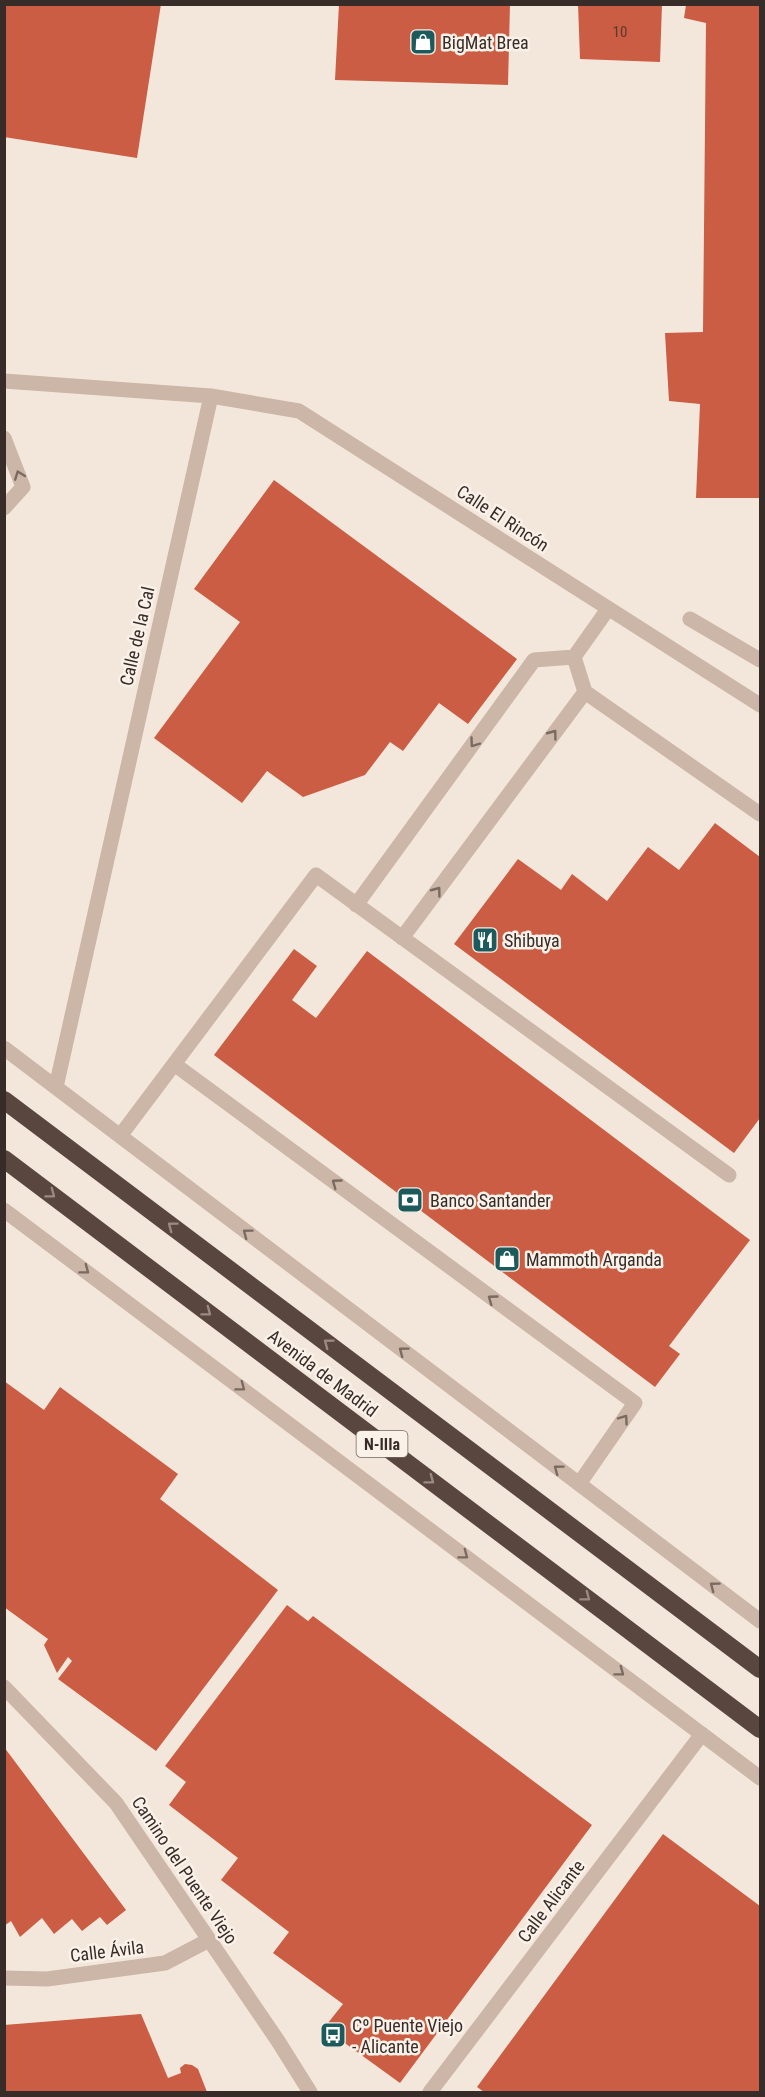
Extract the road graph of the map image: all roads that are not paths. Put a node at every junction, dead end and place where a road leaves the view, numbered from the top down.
1 (4, 381) edge
2 (211, 396) junction
3 (4, 438) edge
4 (4, 508) edge
5 (608, 609) junction
6 (690, 618) dead end
7 (574, 657) junction
8 (760, 660) edge
9 (585, 692) junction
10 (760, 705) edge
11 (760, 814) edge
12 (356, 905) junction
13 (402, 938) junction
14 (4, 1048) edge
15 (174, 1064) junction
16 (56, 1087) junction
17 (4, 1100) edge
18 (120, 1136) junction
19 (4, 1159) edge
20 (729, 1175) dead end
21 (4, 1210) edge
22 (579, 1484) junction
23 (760, 1621) edge
24 (760, 1669) edge
25 (4, 1687) edge
26 (760, 1728) edge
27 (702, 1734) junction
28 (760, 1778) edge
29 (209, 1940) junction
30 (4, 1978) edge
31 (310, 2092) edge
32 (430, 2092) edge

1 - 2 street
2 - 5 street, Calle El Rincón
2 - 16 street, Calle de la Cal
4 -> 3 street
5 - 7 street
5 - 10 street, Calle El Rincón
6 - 8 street
7 - 9 street
7 -> 12 street
9 - 11 street
13 -> 9 street
12 - 13 street
12 - 15 street
13 - 20 street
14 - 16 street
15 - 18 street
22 -> 15 street
16 - 18 street
24 -> 17 highway, Avenida de Madrid / N-IIIa
22 -> 18 street
19 -> 26 highway, Avenida de Madrid / N-IIIa
21 -> 27 street
23 -> 22 street
25 - 29 street, Camino del Puente Viejo
27 - 28 street
27 - 32 street, Calle Alicante
29 - 30 street, Calle Ávila
29 - 31 street, Camino del Puente Viejo

